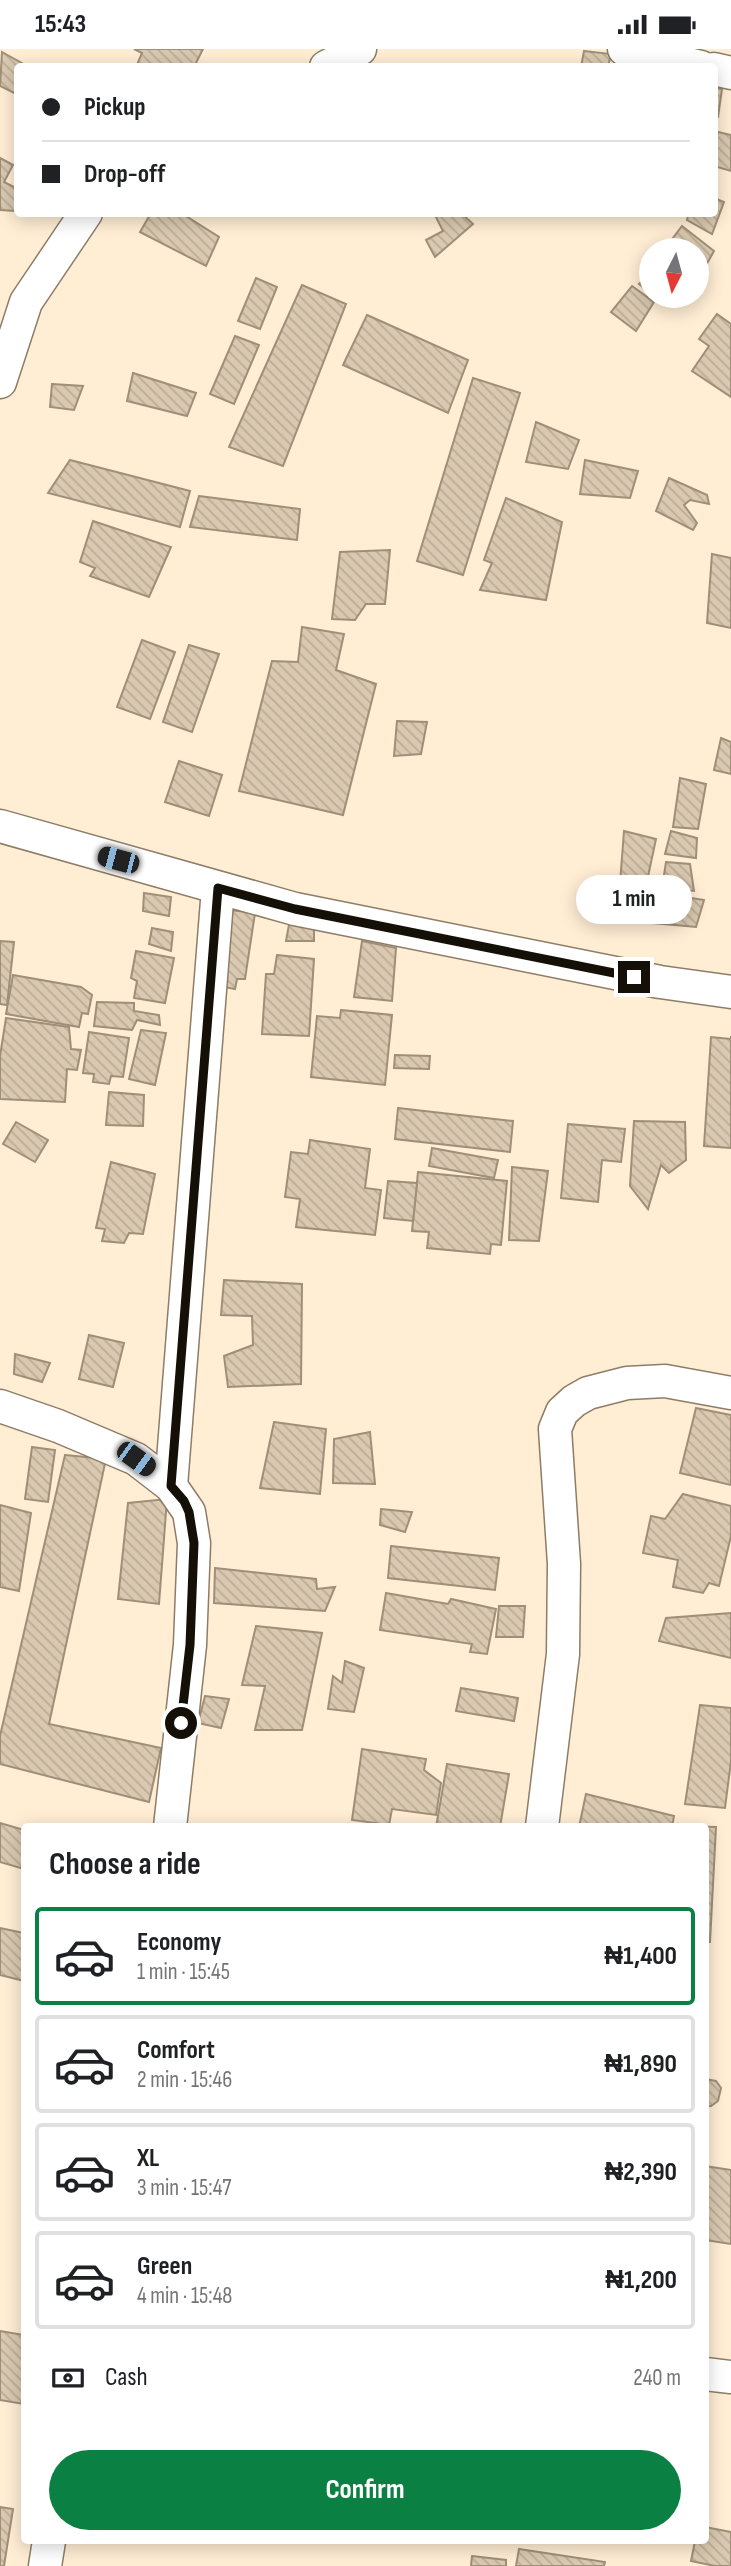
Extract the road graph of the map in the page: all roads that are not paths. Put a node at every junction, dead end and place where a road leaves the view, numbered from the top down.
1 (359, 49) edge
2 (624, 49) edge
3 (333, 63) edge
4 (684, 63) edge
5 (83, 217) edge
6 (0, 381) edge
7 (0, 826) edge
8 (218, 888) junction
9 (731, 992) edge
10 (731, 1393) edge
11 (0, 1406) edge
12 (171, 1486) junction
13 (170, 1823) edge
14 (542, 1823) edge
15 (709, 2374) edge
16 (731, 2377) edge
17 (48, 2544) edge
18 (45, 2566) edge

1 - 3 street
2 - 4 street
5 - 6 street
7 - 8 street
8 - 9 street
8 - 12 street
10 - 14 street
11 - 12 street
12 - 13 street
15 - 16 street
17 - 18 street

